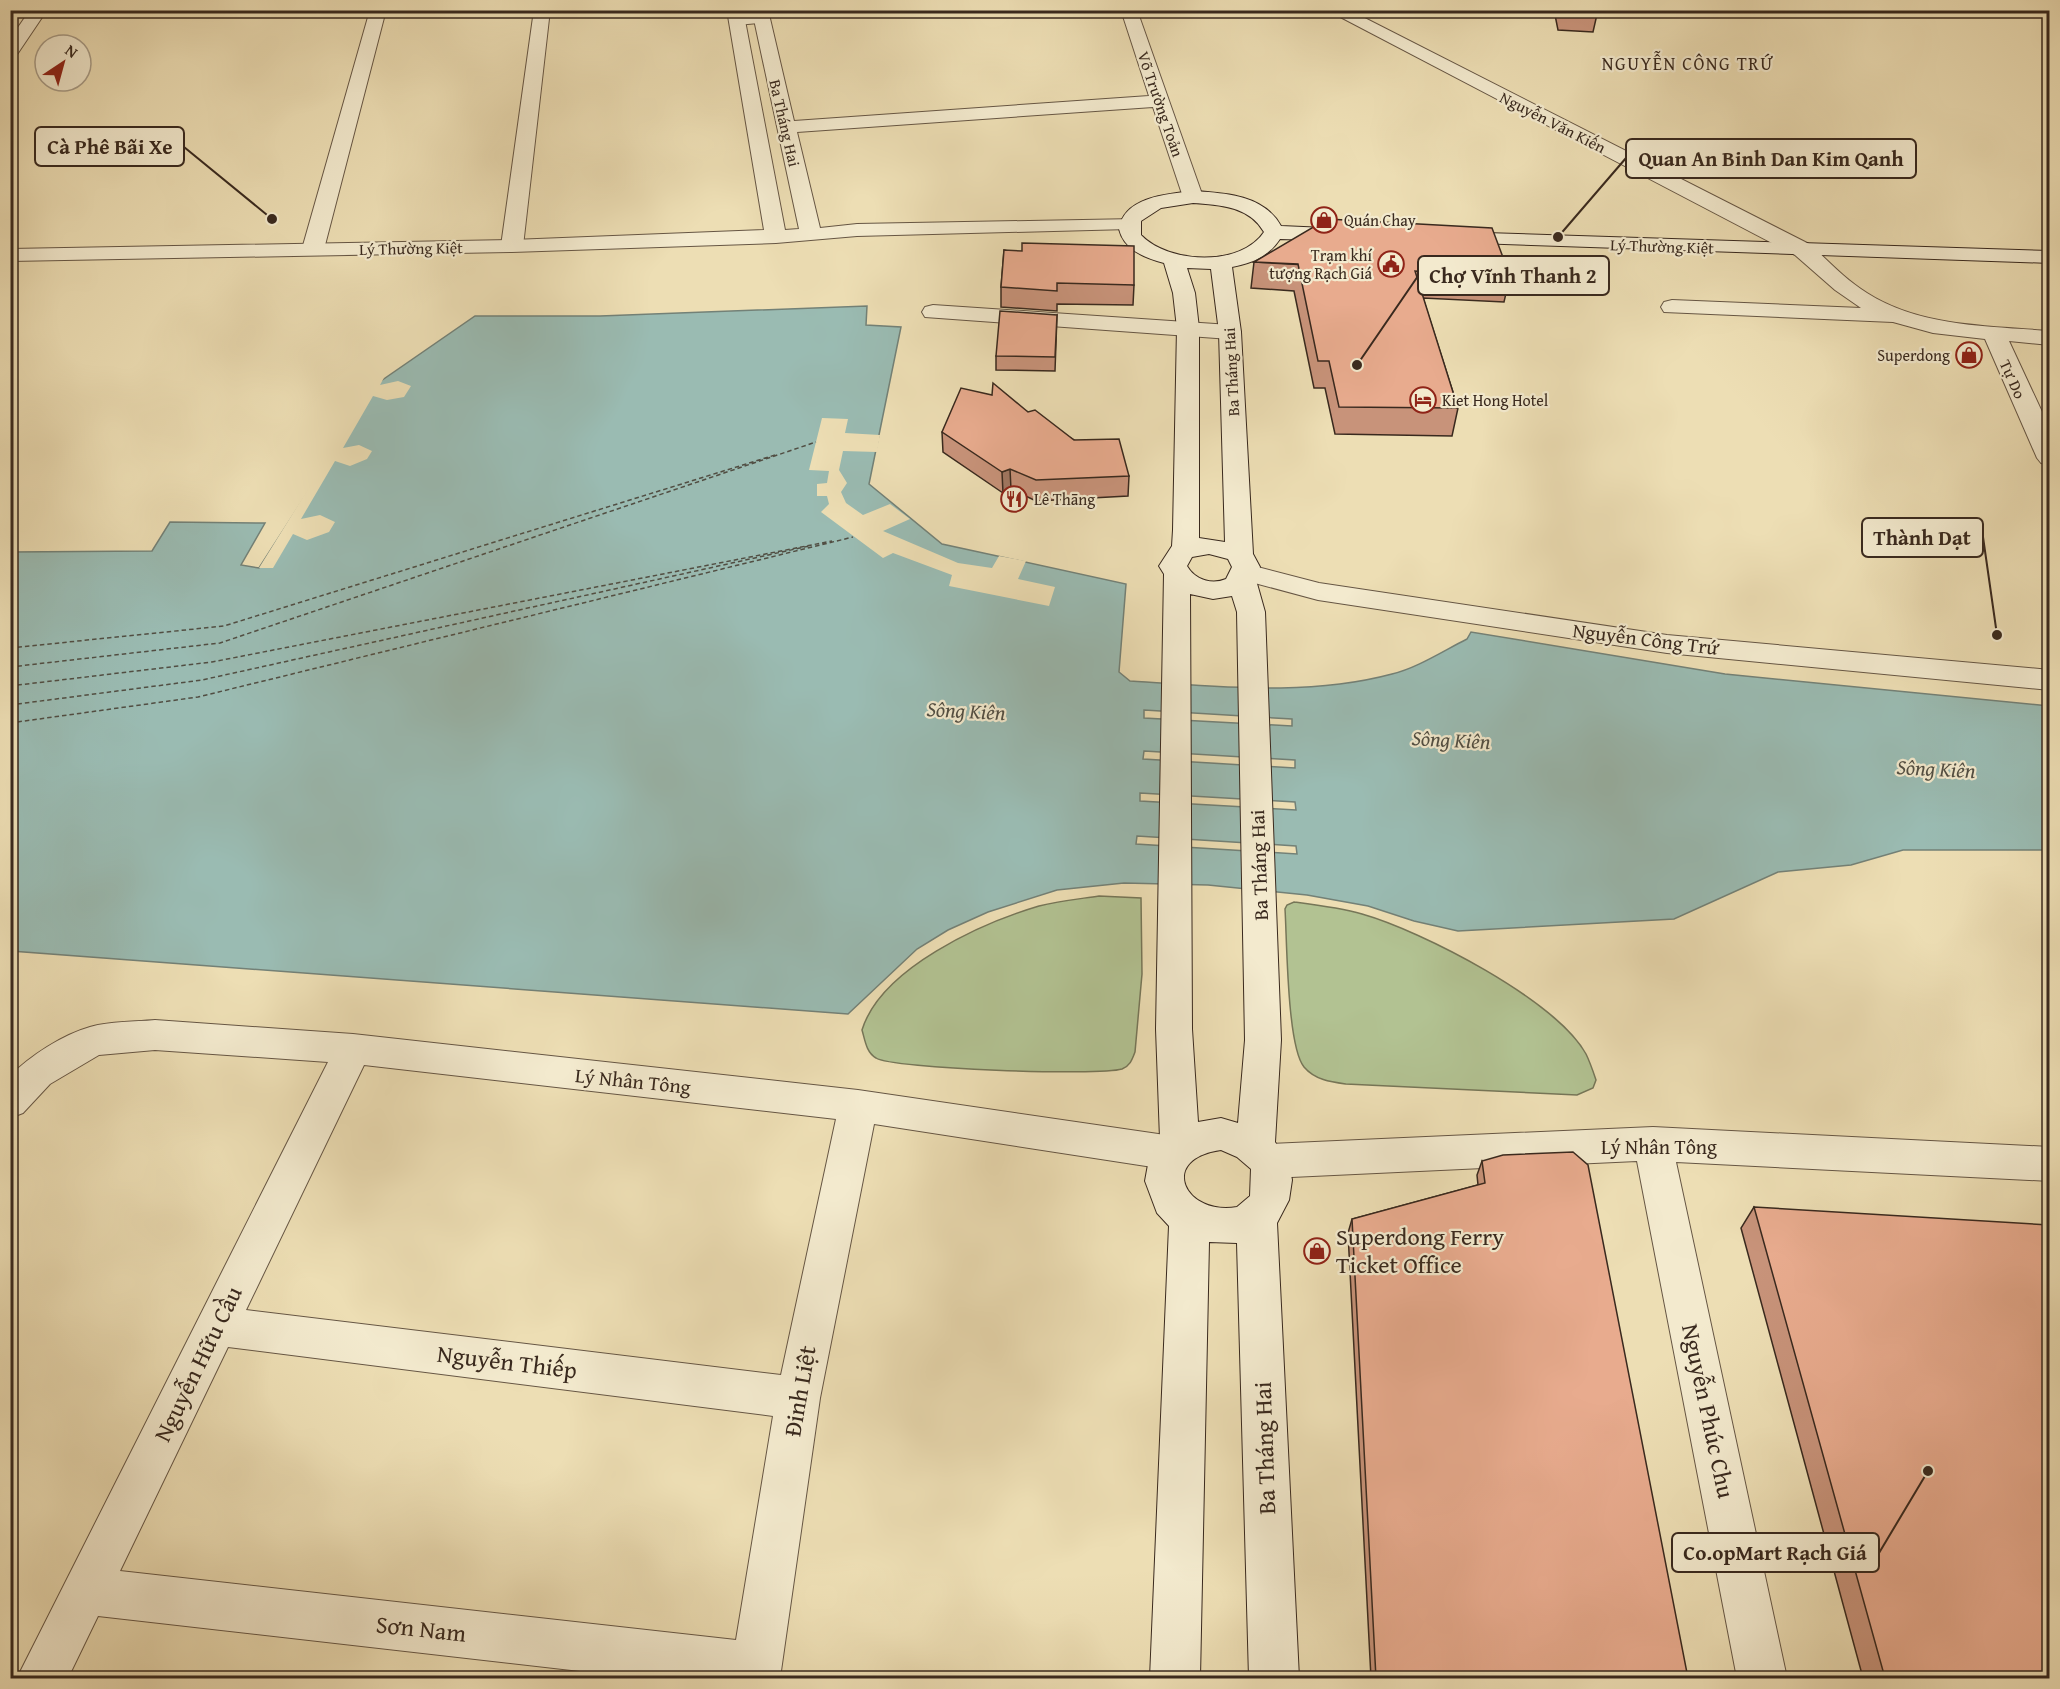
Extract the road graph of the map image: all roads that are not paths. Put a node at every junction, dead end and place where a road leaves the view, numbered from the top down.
1 (39, 10) edge
2 (378, 10) edge
3 (542, 10) edge
4 (1129, 10) edge
5 (1335, 10) edge
6 (761, 14) edge
7 (736, 15) edge
8 (10, 52) edge
9 (1160, 101) junction
10 (786, 127) junction
11 (1193, 197) junction
12 (1132, 232) junction
13 (1274, 232) junction
14 (811, 235) junction
15 (1368, 236) edge
16 (776, 237) junction
17 (1427, 238) edge
18 (512, 246) junction
19 (313, 249) junction
20 (1803, 250) junction
21 (10, 255) edge
22 (2049, 257) edge
23 (1173, 259) junction
24 (1221, 262) junction
25 (1672, 307) dead end
26 (933, 312) dead end
27 (1897, 316) junction
28 (1187, 329) junction
29 (1230, 332) junction
30 (1993, 332) junction
31 (2049, 338) edge
32 (2046, 445) edge
33 (1185, 549) junction
34 (1242, 569) junction
35 (1176, 576) junction
36 (2049, 680) edge
37 (353, 1049) junction
38 (10, 1102) edge
39 (858, 1106) junction
40 (1653, 1144) junction
41 (1176, 1149) junction
42 (1262, 1156) junction
43 (2049, 1164) edge
44 (1257, 1218) junction
45 (1189, 1219) junction
46 (216, 1326) junction
47 (798, 1398) junction
48 (85, 1591) junction
49 (755, 1673) edge
50 (42, 1678) edge
51 (1175, 1678) edge
52 (1274, 1678) edge
53 (1762, 1678) edge

1 - 8 street
2 - 19 street
3 - 18 street
4 - 9 street, Võ Trường Toản
5 - 20 street, Nguyễn Văn Kiến
6 - 7 street
6 - 10 street, Ba Tháng Hai
7 - 16 street, Ba Tháng Hai
9 - 10 street
9 - 11 street, Võ Trường Toản
10 - 14 street, Ba Tháng Hai
11 - 12 street
11 - 13 street
12 - 14 street, Lý Thường Kiệt
12 - 23 street
13 - 15 street
13 - 24 street
14 - 16 street, Lý Thường Kiệt
16 - 18 street, Lý Thường Kiệt
17 - 20 street, Lý Thường Kiệt
18 - 19 street, Lý Thường Kiệt
19 - 21 street, Lý Thường Kiệt
20 - 22 street, Lý Thường Kiệt
20 - 27 street
23 - 24 street
23 - 28 street
24 - 29 street, Ba Tháng Hai
25 - 27 street
26 - 28 street
27 - 30 street
28 - 29 street
28 - 33 street
29 - 34 street, Ba Tháng Hai
30 - 31 street
30 - 32 street, Tự Do
33 - 34 street, Nguyễn Công Trứ
33 - 35 street
34 - 35 street
34 - 36 street, Nguyễn Công Trứ
34 - 42 street, Ba Tháng Hai
35 - 41 street
37 - 38 street, Lý Nhân Tông
37 - 39 street, Lý Nhân Tông
37 - 46 street, Nguyễn Hữu Cầu
39 - 41 street, Lý Nhân Tông
39 - 47 street, Đinh Liệt
40 - 42 street, Lý Nhân Tông
40 - 43 street, Lý Nhân Tông
40 - 53 street, Nguyễn Phúc Chu
41 - 42 street
41 - 45 street
42 - 44 street
44 - 45 street
44 - 52 street, Ba Tháng Hai
45 - 51 street
46 - 47 street, Nguyễn Thiếp
46 - 48 street, Nguyễn Hữu Cầu
47 - 49 street, Đinh Liệt
48 - 49 street, Sơn Nam
48 - 50 street, Nguyễn Hữu Cầu

